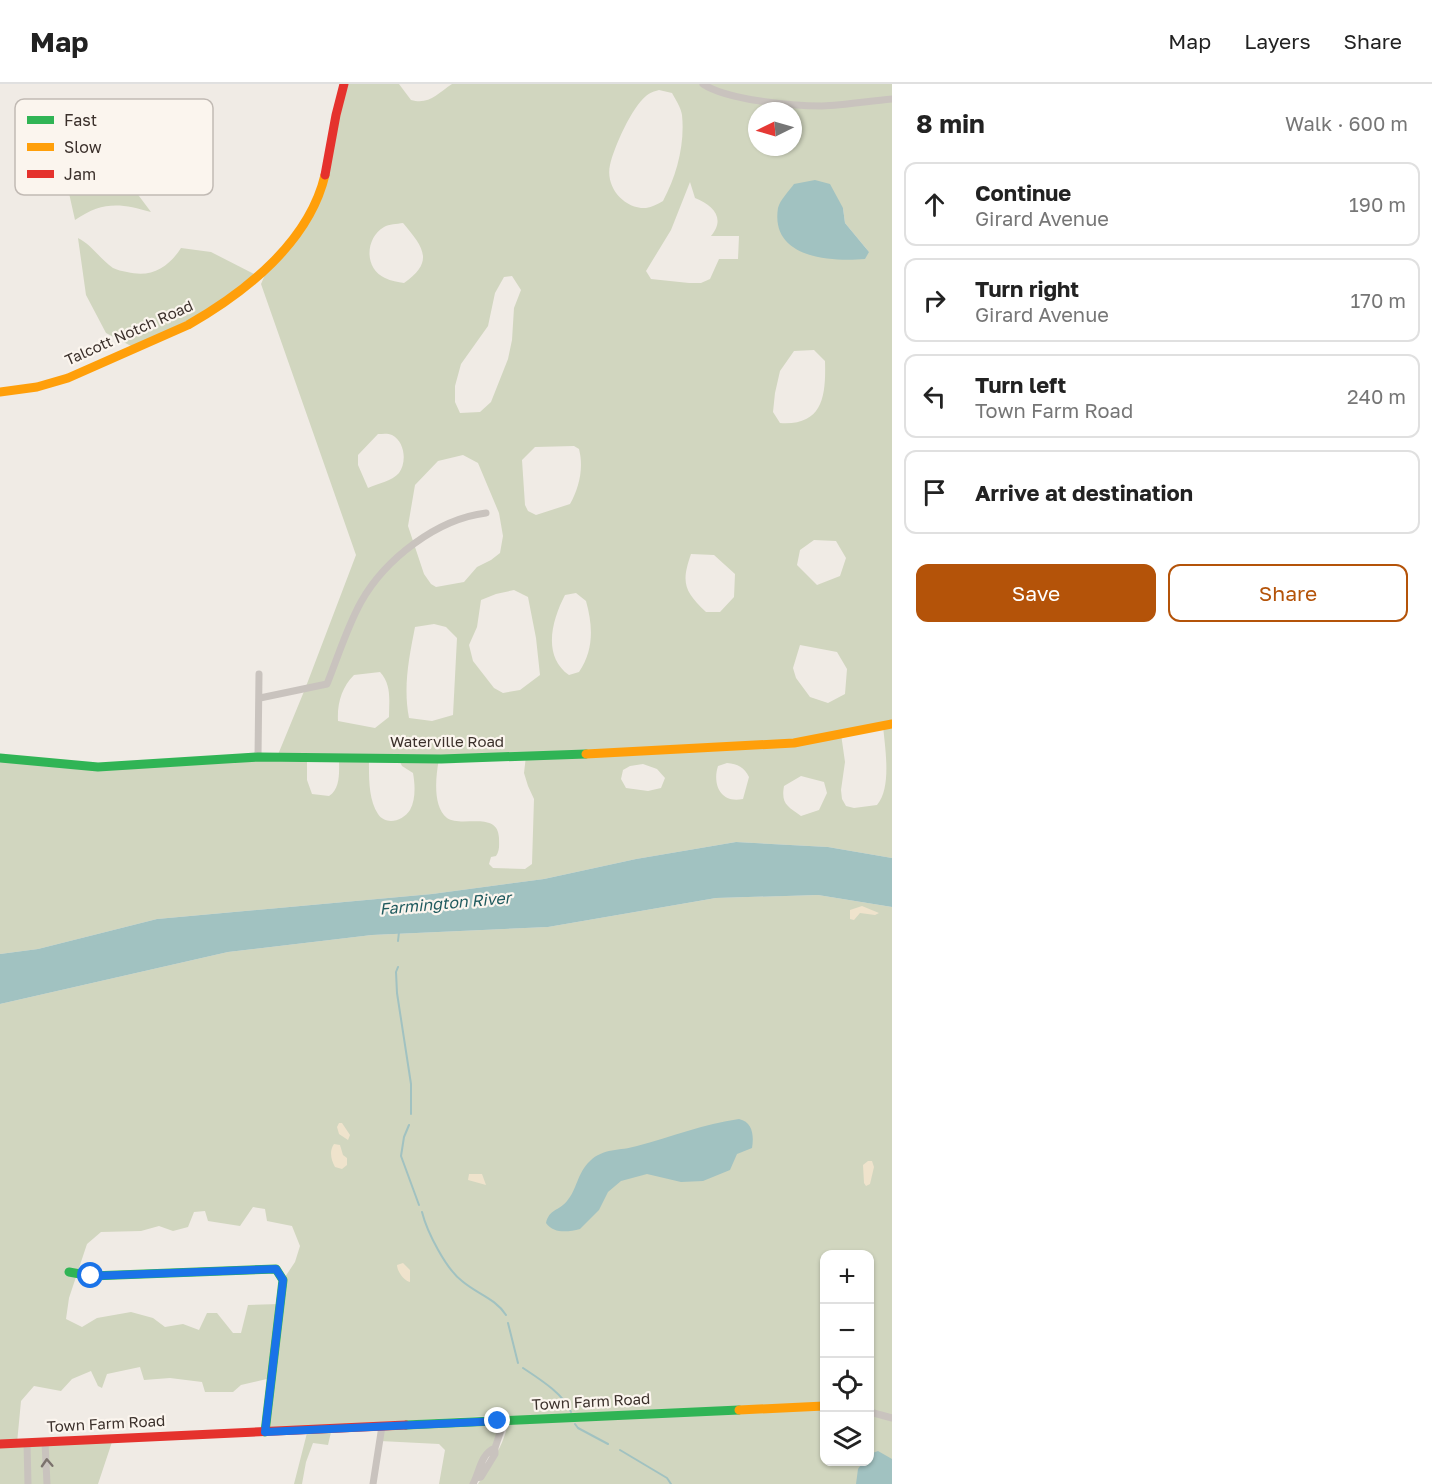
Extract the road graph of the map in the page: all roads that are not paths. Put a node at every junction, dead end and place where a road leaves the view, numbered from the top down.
1 (344, 84) edge
2 (703, 84) edge
3 (892, 99) edge
4 (0, 392) edge
5 (486, 513) dead end
6 (259, 674) dead end
7 (260, 698) junction
8 (892, 724) edge
9 (258, 757) junction
10 (0, 758) edge
11 (69, 1272) dead end
12 (820, 1407) edge
13 (874, 1413) edge
14 (892, 1418) edge
15 (504, 1421) junction
16 (382, 1426) junction
17 (265, 1432) junction
18 (45, 1442) junction
19 (27, 1443) junction
20 (0, 1444) edge
21 (475, 1481) edge
22 (28, 1484) edge
23 (48, 1484) edge
24 (373, 1484) edge

1 - 4 main road, Talcott Notch Road
2 - 3 street
5 - 7 street
6 - 7 street
7 - 9 street
8 - 9 main road, Waterville Road
9 - 10 main road, Waterville Road
11 - 17 main road
12 - 15 main road, Town Farm Road
13 - 14 street
15 - 16 main road, Town Farm Road
15 - 21 street
16 - 17 main road, Town Farm Road
16 - 24 street
17 - 18 main road, Town Farm Road
18 - 19 main road, Town Farm Road
23 -> 18 street
19 - 20 main road, Town Farm Road
19 - 22 street

